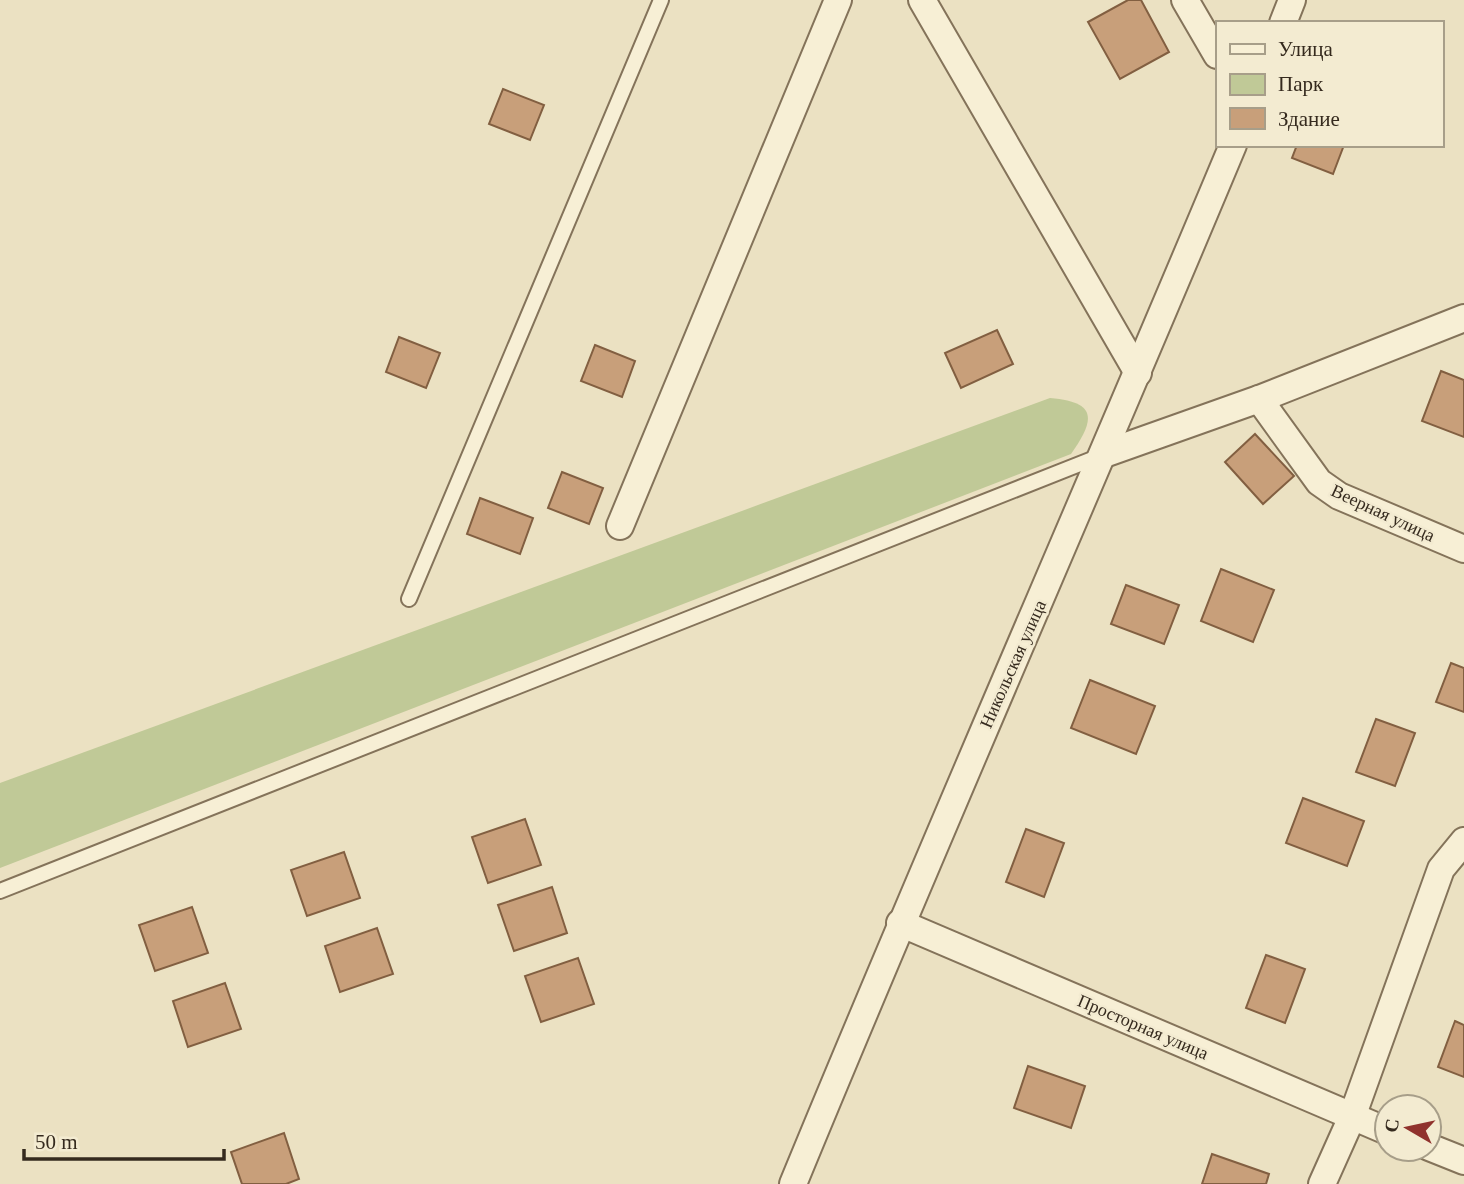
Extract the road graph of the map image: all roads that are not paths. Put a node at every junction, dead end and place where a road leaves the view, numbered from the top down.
1 (662, 0) edge
2 (838, 0) edge
3 (922, 0) edge
4 (1185, 0) edge
5 (1292, 0) edge
6 (1284, 21) edge
7 (1216, 53) edge
8 (1232, 147) edge
9 (1464, 318) edge
10 (1138, 373) junction
11 (1259, 399) junction
12 (1104, 454) junction
13 (620, 526) dead end
14 (1464, 549) edge
15 (409, 599) dead end
16 (1464, 841) edge
17 (0, 891) edge
18 (900, 923) junction
19 (1352, 1117) junction
20 (1373, 1125) edge
21 (1443, 1153) edge
22 (1464, 1161) edge
23 (793, 1184) edge
24 (1322, 1184) edge

1 - 15 lane
2 - 13 street
3 - 10 street
4 - 7 street
5 - 6 street
8 - 10 street, Никольская улица
9 - 11 street
10 - 12 street, Никольская улица
11 - 12 street
11 - 14 street, Веерная улица
12 - 17 lane
12 - 18 street, Никольская улица
16 - 19 street
18 - 19 street, Просторная улица
18 - 23 street, Никольская улица
19 - 20 street, Просторная улица
19 - 24 street
21 - 22 street

